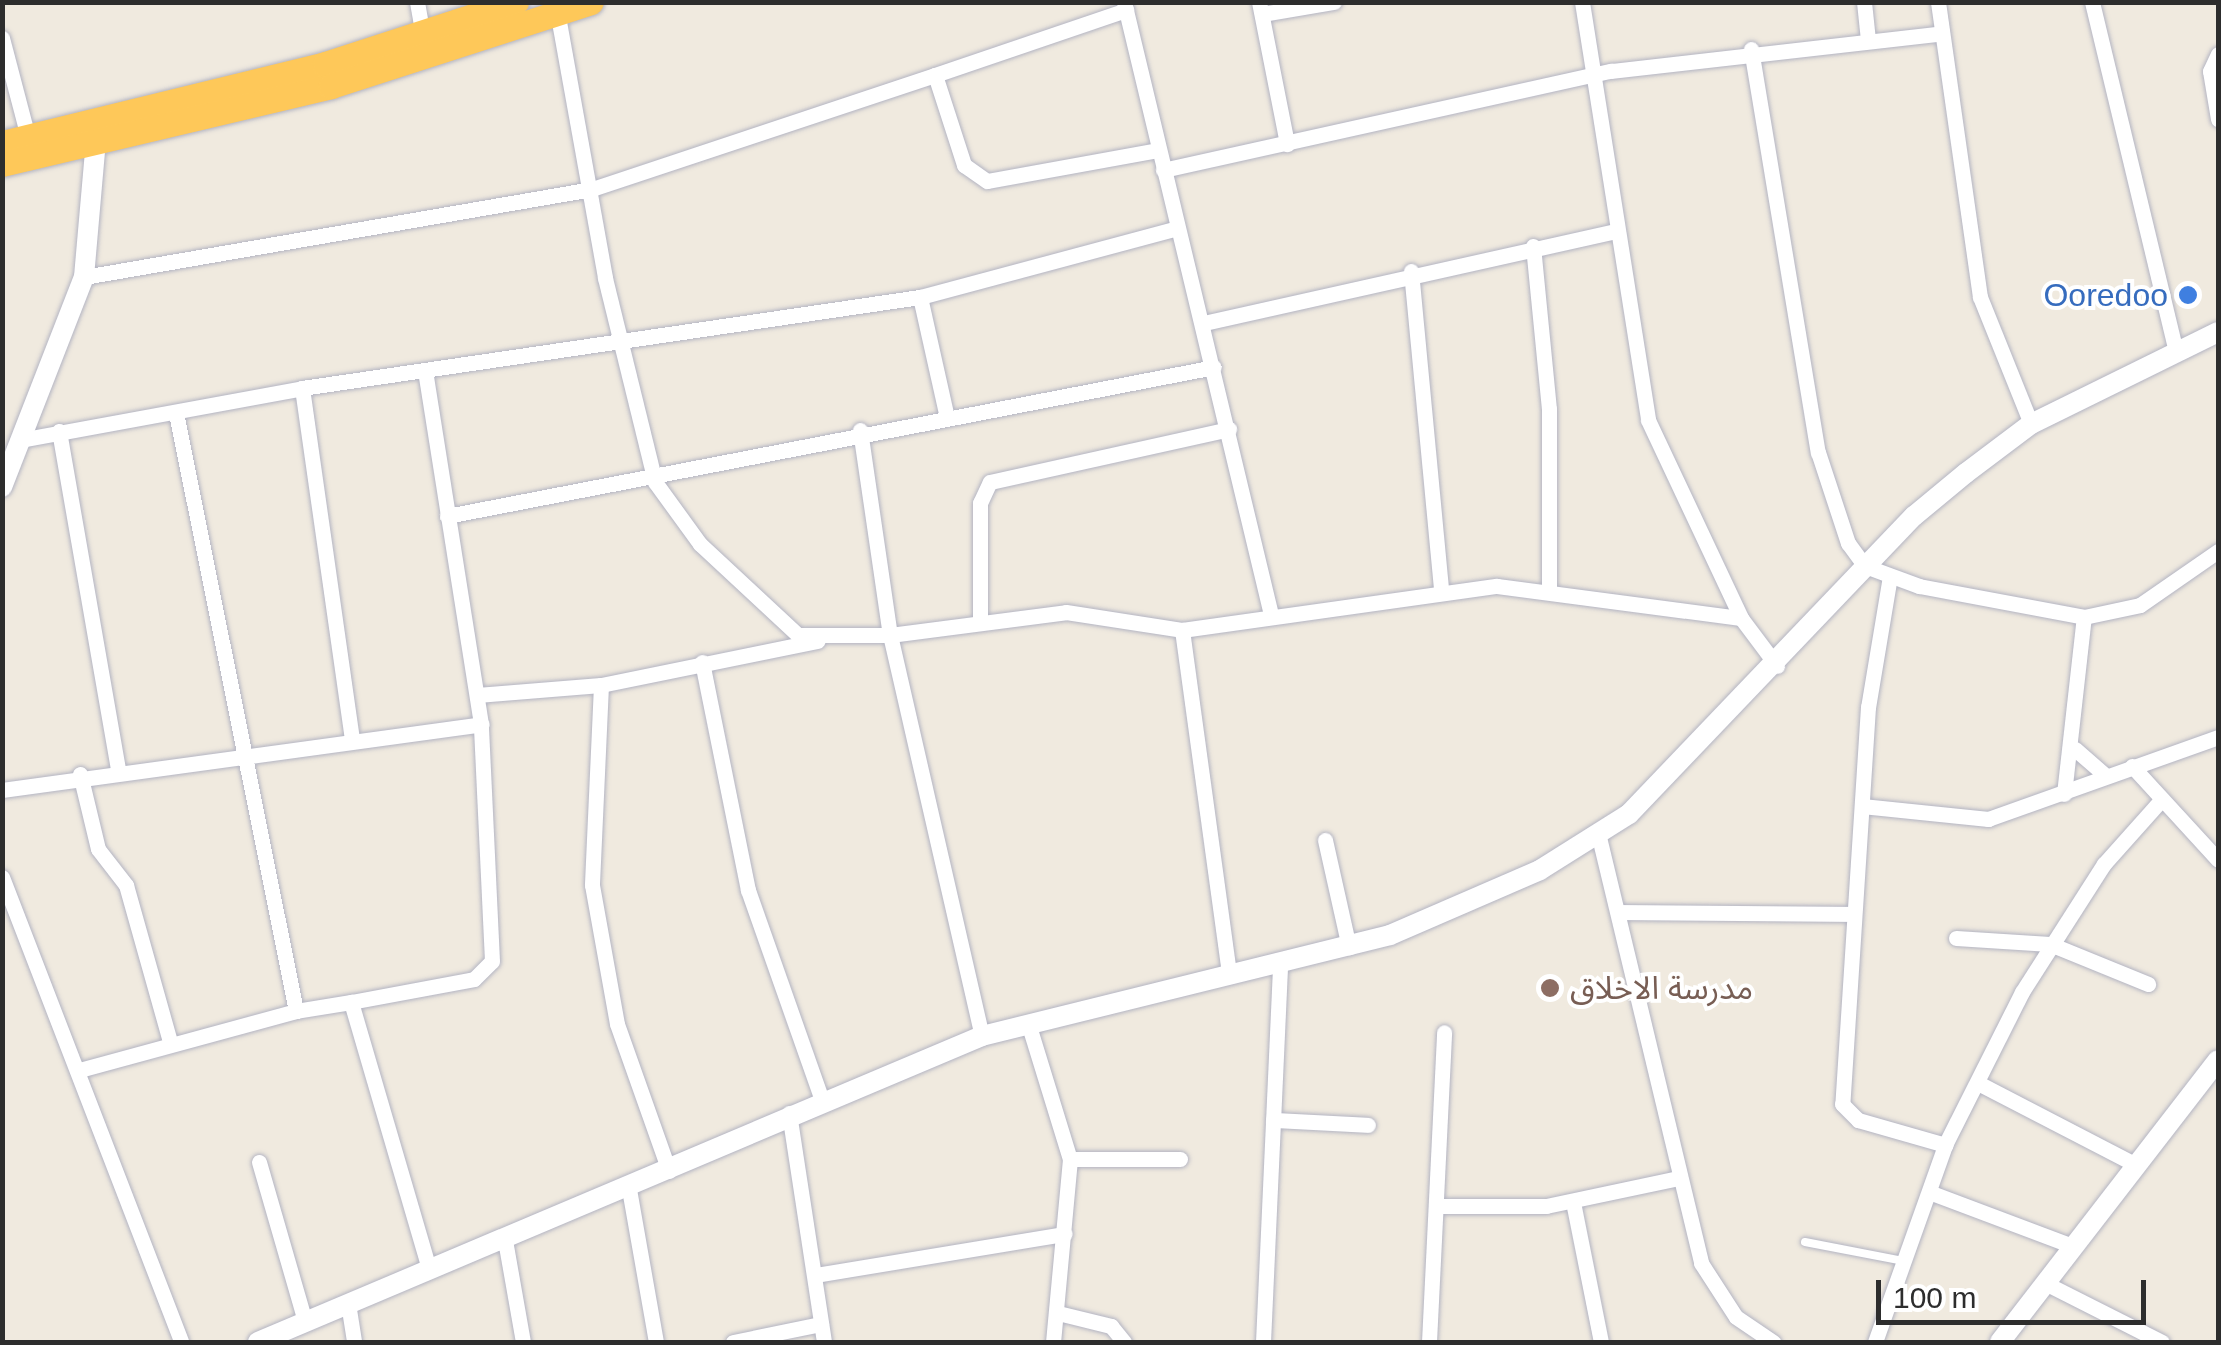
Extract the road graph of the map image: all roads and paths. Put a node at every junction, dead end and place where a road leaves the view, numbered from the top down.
1 (417, 2) edge
2 (516, 2) edge
3 (590, 2) edge
4 (1334, 2) edge
5 (1582, 2) edge
6 (1864, 2) edge
7 (1938, 2) edge
8 (2092, 2) edge
9 (1124, 6) edge
10 (556, 8) edge
11 (1261, 8) edge
12 (422, 31) junction
13 (1942, 33) junction
14 (2, 38) edge
15 (1868, 40) junction
16 (1751, 49) junction
17 (2218, 54) edge
18 (934, 75) junction
19 (1594, 76) junction
20 (2218, 119) edge
21 (97, 132) junction
22 (15, 140) edge
23 (1287, 144) junction
24 (1158, 150) junction
25 (2, 164) edge
26 (1163, 170) junction
27 (592, 190) junction
28 (1177, 228) junction
29 (1617, 231) junction
30 (1534, 246) junction
31 (1411, 271) junction
32 (84, 277) junction
33 (920, 297) junction
34 (1204, 323) junction
35 (2218, 332) edge
36 (620, 341) junction
37 (2174, 348) junction
38 (1214, 367) junction
39 (425, 370) junction
40 (302, 388) junction
41 (176, 412) junction
42 (946, 413) junction
43 (2031, 424) junction
44 (860, 430) junction
45 (1229, 430) junction
46 (59, 431) junction
47 (20, 440) junction
48 (654, 482) junction
49 (2, 486) edge
50 (447, 516) junction
51 (2218, 551) edge
52 (1865, 566) junction
53 (1890, 576) junction
54 (1441, 588) junction
55 (1549, 588) junction
56 (1272, 615) junction
57 (2084, 617) junction
58 (1741, 618) junction
59 (980, 620) junction
60 (1182, 630) junction
61 (890, 635) junction
62 (824, 640) junction
63 (702, 662) junction
64 (1777, 666) junction
65 (601, 685) junction
66 (477, 696) junction
67 (480, 724) junction
68 (352, 738) junction
69 (2218, 738) edge
70 (2075, 749) junction
71 (240, 754) junction
72 (2132, 766) junction
73 (118, 769) junction
74 (80, 774) junction
75 (2106, 776) junction
76 (2, 790) edge
77 (2064, 794) junction
78 (2162, 799) junction
79 (1862, 806) junction
80 (1599, 837) junction
81 (1325, 840) dead end
82 (2218, 860) edge
83 (2, 877) edge
84 (1623, 912) junction
85 (1852, 914) junction
86 (1956, 938) dead end
87 (2050, 944) junction
88 (1350, 946) junction
89 (1280, 960) junction
90 (1230, 972) junction
91 (2148, 984) dead end
92 (351, 1002) junction
93 (296, 1012) junction
94 (1029, 1026) junction
95 (1444, 1032) dead end
96 (982, 1036) junction
97 (170, 1042) junction
98 (2218, 1060) edge
99 (84, 1069) junction
100 (1978, 1083) junction
101 (822, 1100) junction
102 (790, 1113) junction
103 (1273, 1120) junction
104 (1368, 1125) dead end
105 (1944, 1145) junction
106 (1070, 1159) junction
107 (1180, 1159) dead end
108 (259, 1162) dead end
109 (2136, 1165) junction
110 (669, 1171) junction
111 (1679, 1178) junction
112 (629, 1189) junction
113 (1928, 1192) junction
114 (1573, 1202) junction
115 (1439, 1206) junction
116 (1064, 1234) junction
117 (504, 1240) junction
118 (1805, 1242) dead end
119 (2072, 1246) junction
120 (1904, 1261) junction
121 (429, 1268) junction
122 (816, 1275) junction
123 (2045, 1283) junction
124 (348, 1303) junction
125 (1058, 1314) junction
126 (306, 1320) junction
127 (821, 1324) junction
128 (181, 1342) edge
129 (258, 1342) edge
130 (354, 1342) edge
131 (523, 1342) edge
132 (656, 1342) edge
133 (733, 1342) edge
134 (824, 1342) edge
135 (1052, 1342) edge
136 (1124, 1342) edge
137 (1262, 1342) edge
138 (1429, 1342) edge
139 (1600, 1342) edge
140 (1773, 1342) edge
141 (1874, 1342) edge
142 (2000, 1342) edge
143 (2162, 1342) edge

1 - 12 street
2 - 12 highway
3 - 10 highway
4 - 11 street
5 - 19 street
6 - 15 street
7 - 13 street
8 - 37 street
9 - 18 street
9 - 24 street
10 - 21 highway
10 - 27 street
11 - 23 street
12 - 21 highway
13 - 15 street
13 - 43 street
14 - 22 street
15 - 16 street
16 - 19 street
16 - 52 street
17 - 20 street
18 - 24 street
18 - 27 street
19 - 23 street
19 - 29 street
21 - 22 highway
21 - 25 highway
21 - 32 street
23 - 26 street
24 - 26 street
26 - 28 street
27 - 32 street
27 - 36 street
28 - 33 street
28 - 34 street
29 - 30 street
29 - 58 street
30 - 31 street
30 - 55 street
31 - 34 street
31 - 54 street
32 - 47 street
33 - 36 street
33 - 42 street
34 - 38 street
35 - 37 street
36 - 39 street
36 - 48 street
37 - 43 street
38 - 42 street
38 - 45 street
39 - 40 street
39 - 50 street
40 - 41 street
40 - 68 street
41 - 46 street
41 - 71 street
42 - 44 street
43 - 52 street
44 - 48 street
44 - 61 street
45 - 56 street
45 - 59 street
46 - 47 street
46 - 73 street
47 - 49 street
48 - 50 street
48 - 62 street
50 - 66 street
51 - 57 street
52 - 53 street
52 - 64 street
53 - 57 street
53 - 79 street
54 - 55 street
54 - 56 street
55 - 58 street
56 - 60 street
57 - 70 street
58 - 64 street
59 - 60 street
59 - 61 street
60 - 90 street
61 - 62 street
61 - 96 street
62 - 63 street
63 - 65 street
63 - 101 street
64 - 80 street
65 - 66 street
65 - 110 street
66 - 67 street
67 - 68 street
67 - 92 street
68 - 71 street
69 - 72 street
70 - 75 street
70 - 77 street
71 - 73 street
71 - 93 street
72 - 75 street
72 - 78 street
73 - 74 street
74 - 76 street
74 - 97 street
75 - 77 street
77 - 79 street
78 - 82 street
78 - 87 street
79 - 85 street
80 - 84 street
80 - 88 street
81 - 88 street
83 - 99 street
84 - 85 street
84 - 111 street
85 - 105 street
86 - 87 street
87 - 91 street
87 - 100 street
88 - 89 street
89 - 90 street
89 - 103 street
90 - 94 street
92 - 93 street
92 - 121 street
93 - 97 street
94 - 96 street
94 - 106 street
95 - 115 street
96 - 101 street
97 - 99 street
98 - 109 street
99 - 128 street
100 - 105 street
100 - 109 street
101 - 102 street
102 - 110 street
102 - 122 street
103 - 104 street
103 - 137 street
105 - 113 street
106 - 107 street
106 - 116 street
108 - 126 street
109 - 119 street
110 - 112 street
111 - 114 street
111 - 140 street
112 - 117 street
112 - 132 street
113 - 119 street
113 - 120 street
114 - 115 street
114 - 139 street
115 - 138 street
116 - 122 street
116 - 125 street
117 - 121 street
117 - 131 street
118 - 120 lane
119 - 123 street
120 - 141 street
121 - 124 street
122 - 127 street
123 - 142 street
123 - 143 street
124 - 126 street
124 - 130 street
125 - 135 street
125 - 136 street
126 - 129 street
127 - 133 street
127 - 134 street

